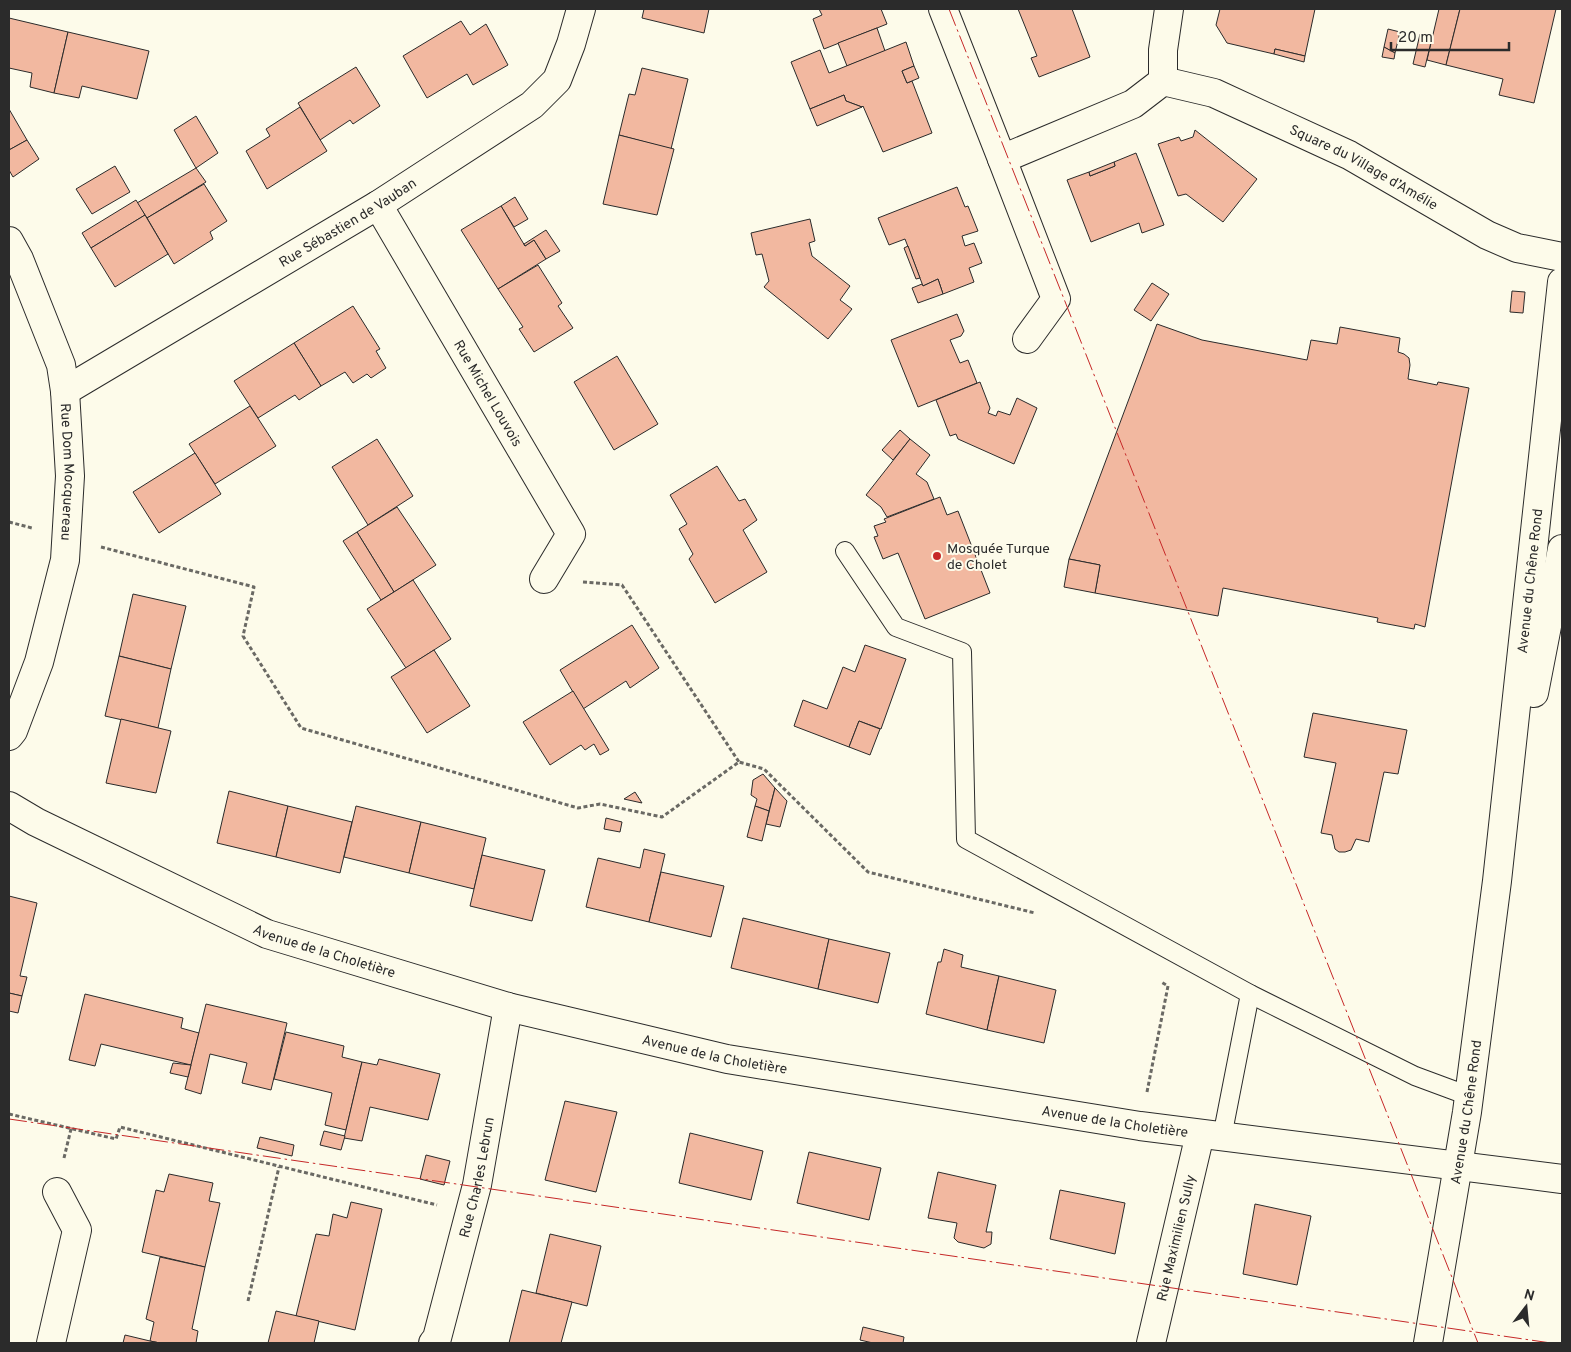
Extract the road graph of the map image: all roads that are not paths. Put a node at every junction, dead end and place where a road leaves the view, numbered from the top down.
1 (581, 9) edge
2 (942, 9) edge
3 (1169, 9) edge
4 (1163, 81) junction
5 (1002, 159) junction
6 (378, 205) junction
7 (9, 241) edge
8 (1562, 257) edge
9 (1562, 282) edge
10 (1027, 339) dead end
11 (65, 391) junction
12 (1562, 549) edge
13 (845, 551) dead end
14 (544, 579) road end
15 (9, 736) edge
16 (9, 806) edge
17 (1498, 881) junction
18 (1250, 994) junction
19 (508, 1006) junction
20 (1469, 1096) junction
21 (1211, 1136) junction
22 (1459, 1165) junction
23 (1562, 1179) edge
24 (57, 1192) dead end
25 (51, 1343) edge
26 (433, 1343) edge
27 (1151, 1343) edge
28 (1428, 1343) edge

1 - 6 street, Rue Sébastien de Vauban
2 - 5 street
3 - 4 street
4 - 5 street
4 - 8 street, Square du Village d’Amélie
5 - 10 street
6 - 11 street, Rue Sébastien de Vauban
6 - 14 street, Rue Michel Louvois
7 - 11 street, Rue Dom Mocquereau
9 - 17 street, Avenue du Chêne Rond
11 - 15 street, Rue Dom Mocquereau
12 - 17 street, Avenue du Chêne Rond
13 - 18 lane
16 - 19 street, Avenue de la Choletière
17 - 20 street, Avenue du Chêne Rond
18 - 20 lane
18 - 21 lane
19 - 21 street, Avenue de la Choletière
19 - 26 street, Rue Charles Lebrun
20 - 22 street, Avenue du Chêne Rond
21 - 22 street, Avenue de la Choletière
21 - 27 street, Rue Maximilien Sully
22 - 23 street, Avenue de la Choletière
22 - 28 street, Avenue du Chêne Rond
24 - 25 street

